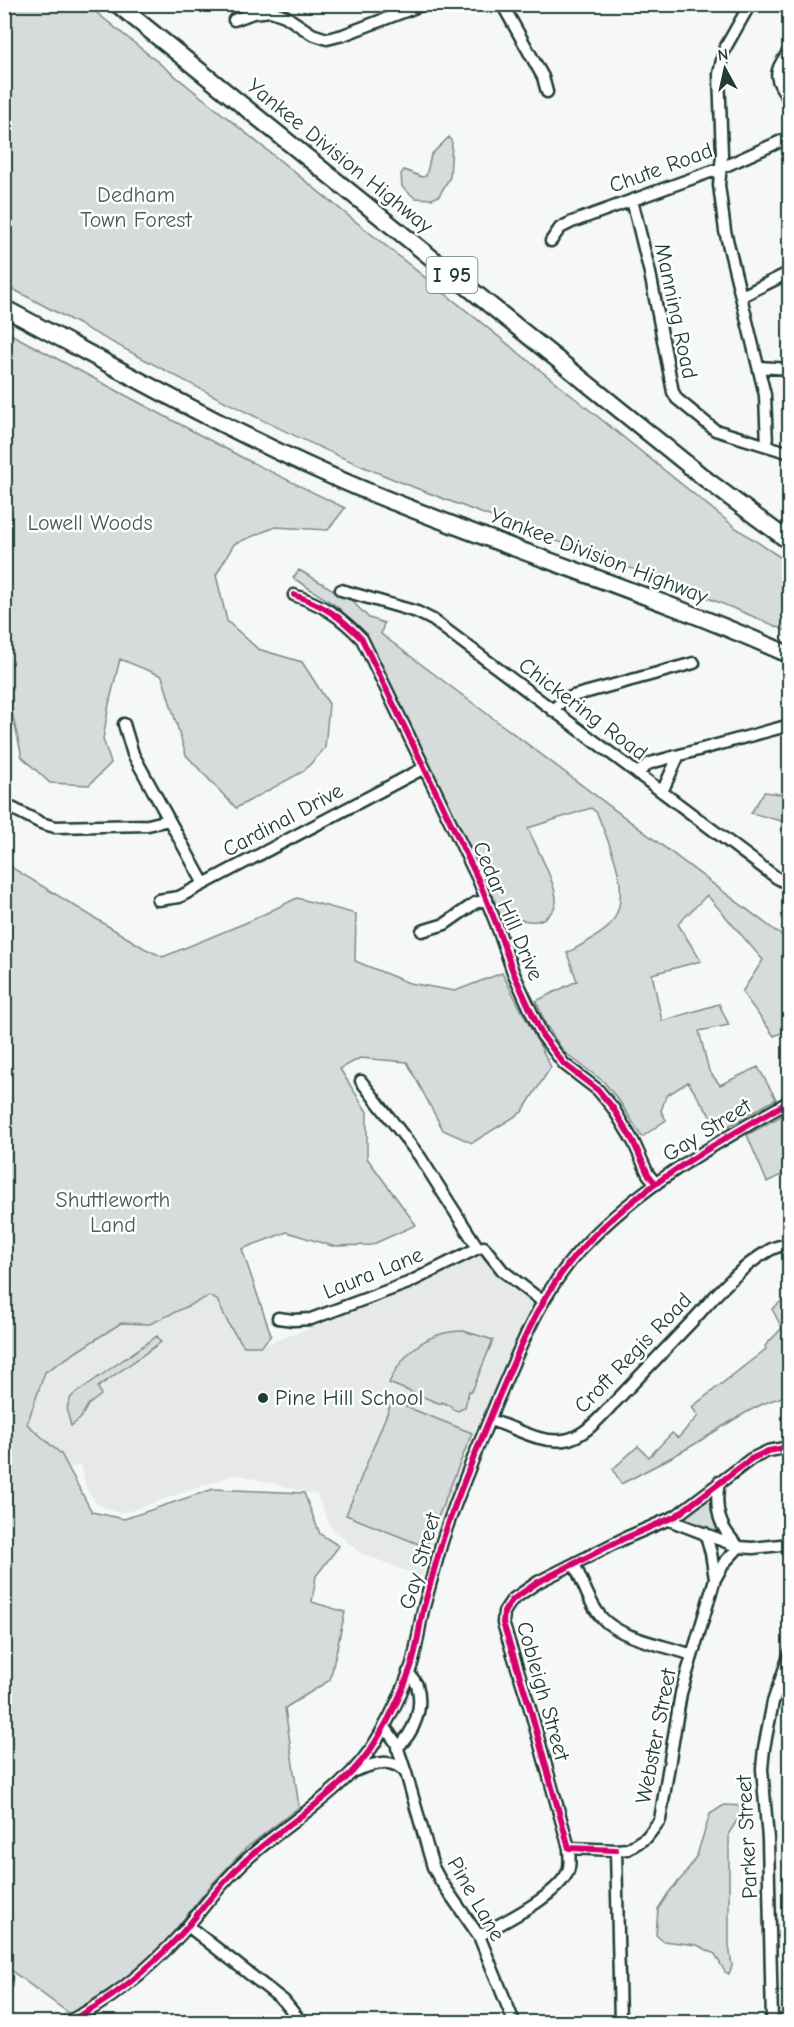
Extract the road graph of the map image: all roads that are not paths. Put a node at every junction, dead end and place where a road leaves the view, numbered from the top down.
1 (117, 4) edge
2 (424, 4) edge
3 (502, 4) edge
4 (750, 4) edge
5 (234, 20) dead end
6 (789, 49) edge
7 (547, 92) dead end
8 (789, 101) edge
9 (789, 137) edge
10 (721, 168) junction
11 (632, 200) junction
12 (551, 241) dead end
13 (789, 272) edge
14 (742, 296) junction
15 (4, 308) edge
16 (759, 367) junction
17 (789, 369) edge
18 (767, 445) junction
19 (789, 453) edge
20 (789, 542) edge
21 (341, 590) dead end
22 (294, 595) dead end
23 (789, 655) edge
24 (694, 663) dead end
25 (552, 710) junction
26 (124, 724) dead end
27 (789, 725) edge
28 (678, 757) junction
29 (423, 768) junction
30 (638, 773) junction
31 (662, 792) junction
32 (4, 804) edge
33 (168, 820) junction
34 (204, 884) junction
35 (789, 885) edge
36 (487, 899) junction
37 (158, 900) dead end
38 (422, 931) dead end
39 (361, 1081) dead end
40 (789, 1101) edge
41 (656, 1184) junction
42 (789, 1245) edge
43 (478, 1248) junction
44 (542, 1301) junction
45 (278, 1318) dead end
46 (489, 1420) junction
47 (789, 1447) edge
48 (719, 1482) junction
49 (669, 1520) junction
50 (705, 1533) junction
51 (789, 1544) edge
52 (739, 1547) junction
53 (574, 1564) junction
54 (715, 1580) junction
55 (789, 1653) edge
56 (693, 1655) junction
57 (408, 1672) junction
58 (385, 1727) junction
59 (397, 1748) junction
60 (354, 1771) junction
61 (406, 1773) junction
62 (569, 1848) junction
63 (616, 1850) junction
64 (188, 1926) junction
65 (478, 1936) junction
66 (789, 2020) edge
67 (67, 2022) edge
68 (301, 2022) edge
69 (514, 2022) edge
70 (620, 2022) edge
71 (771, 2022) edge

1 - 20 highway, Yankee Division Highway / I 95
2 - 5 street
3 - 7 street
4 - 10 street
6 - 8 street
9 - 10 street, Chute Road
10 - 11 street, Chute Road
10 - 14 street
11 - 12 street, Chute Road
11 - 18 street, Manning Road
13 - 14 street
14 - 16 street
15 - 23 highway, Yankee Division Highway
16 - 17 street
16 - 18 street
18 - 19 street, Manning Road
21 - 25 street, Chickering Road
22 - 29 street, Cedar Hill Drive
24 - 25 street
25 - 30 street, Chickering Road
26 - 33 street
27 - 28 street
28 - 30 street
28 - 31 street
29 - 34 street, Cardinal Drive
29 - 36 street, Cedar Hill Drive
30 - 31 street, Chickering Road
31 - 35 street, Chickering Road
32 - 33 street
33 - 34 street
34 - 37 street, Cardinal Drive
36 - 38 street
36 - 41 street, Cedar Hill Drive
39 - 43 street
40 - 41 street, Gay Street
41 - 44 street, Gay Street
42 - 46 street, Croft Regis Road
43 - 44 street
43 - 45 street, Laura Lane
44 - 46 street, Gay Street
46 - 57 street, Gay Street
47 - 48 street, Cobleigh Street
48 - 49 street, Cobleigh Street
48 - 52 street
49 - 50 street
49 - 53 street, Cobleigh Street
50 - 52 street
50 - 54 street, Webster Street
51 - 52 street
52 - 54 street, Webster Street
53 - 56 street
53 - 62 street, Cobleigh Street
54 - 56 street, Webster Street
55 - 71 street, Parker Street
56 - 63 street, Webster Street
57 - 58 street, Gay Street
57 - 59 street
58 - 59 street, Pine Lane
58 - 60 street, Gay Street
59 - 61 street, Pine Lane
60 - 61 street
60 - 64 street, Gay Street
61 - 65 street, Pine Lane
62 - 63 street
62 - 65 street
63 - 70 street
64 - 67 street, Gay Street
64 - 68 street
65 - 69 street, Pine Lane
66 - 71 street

